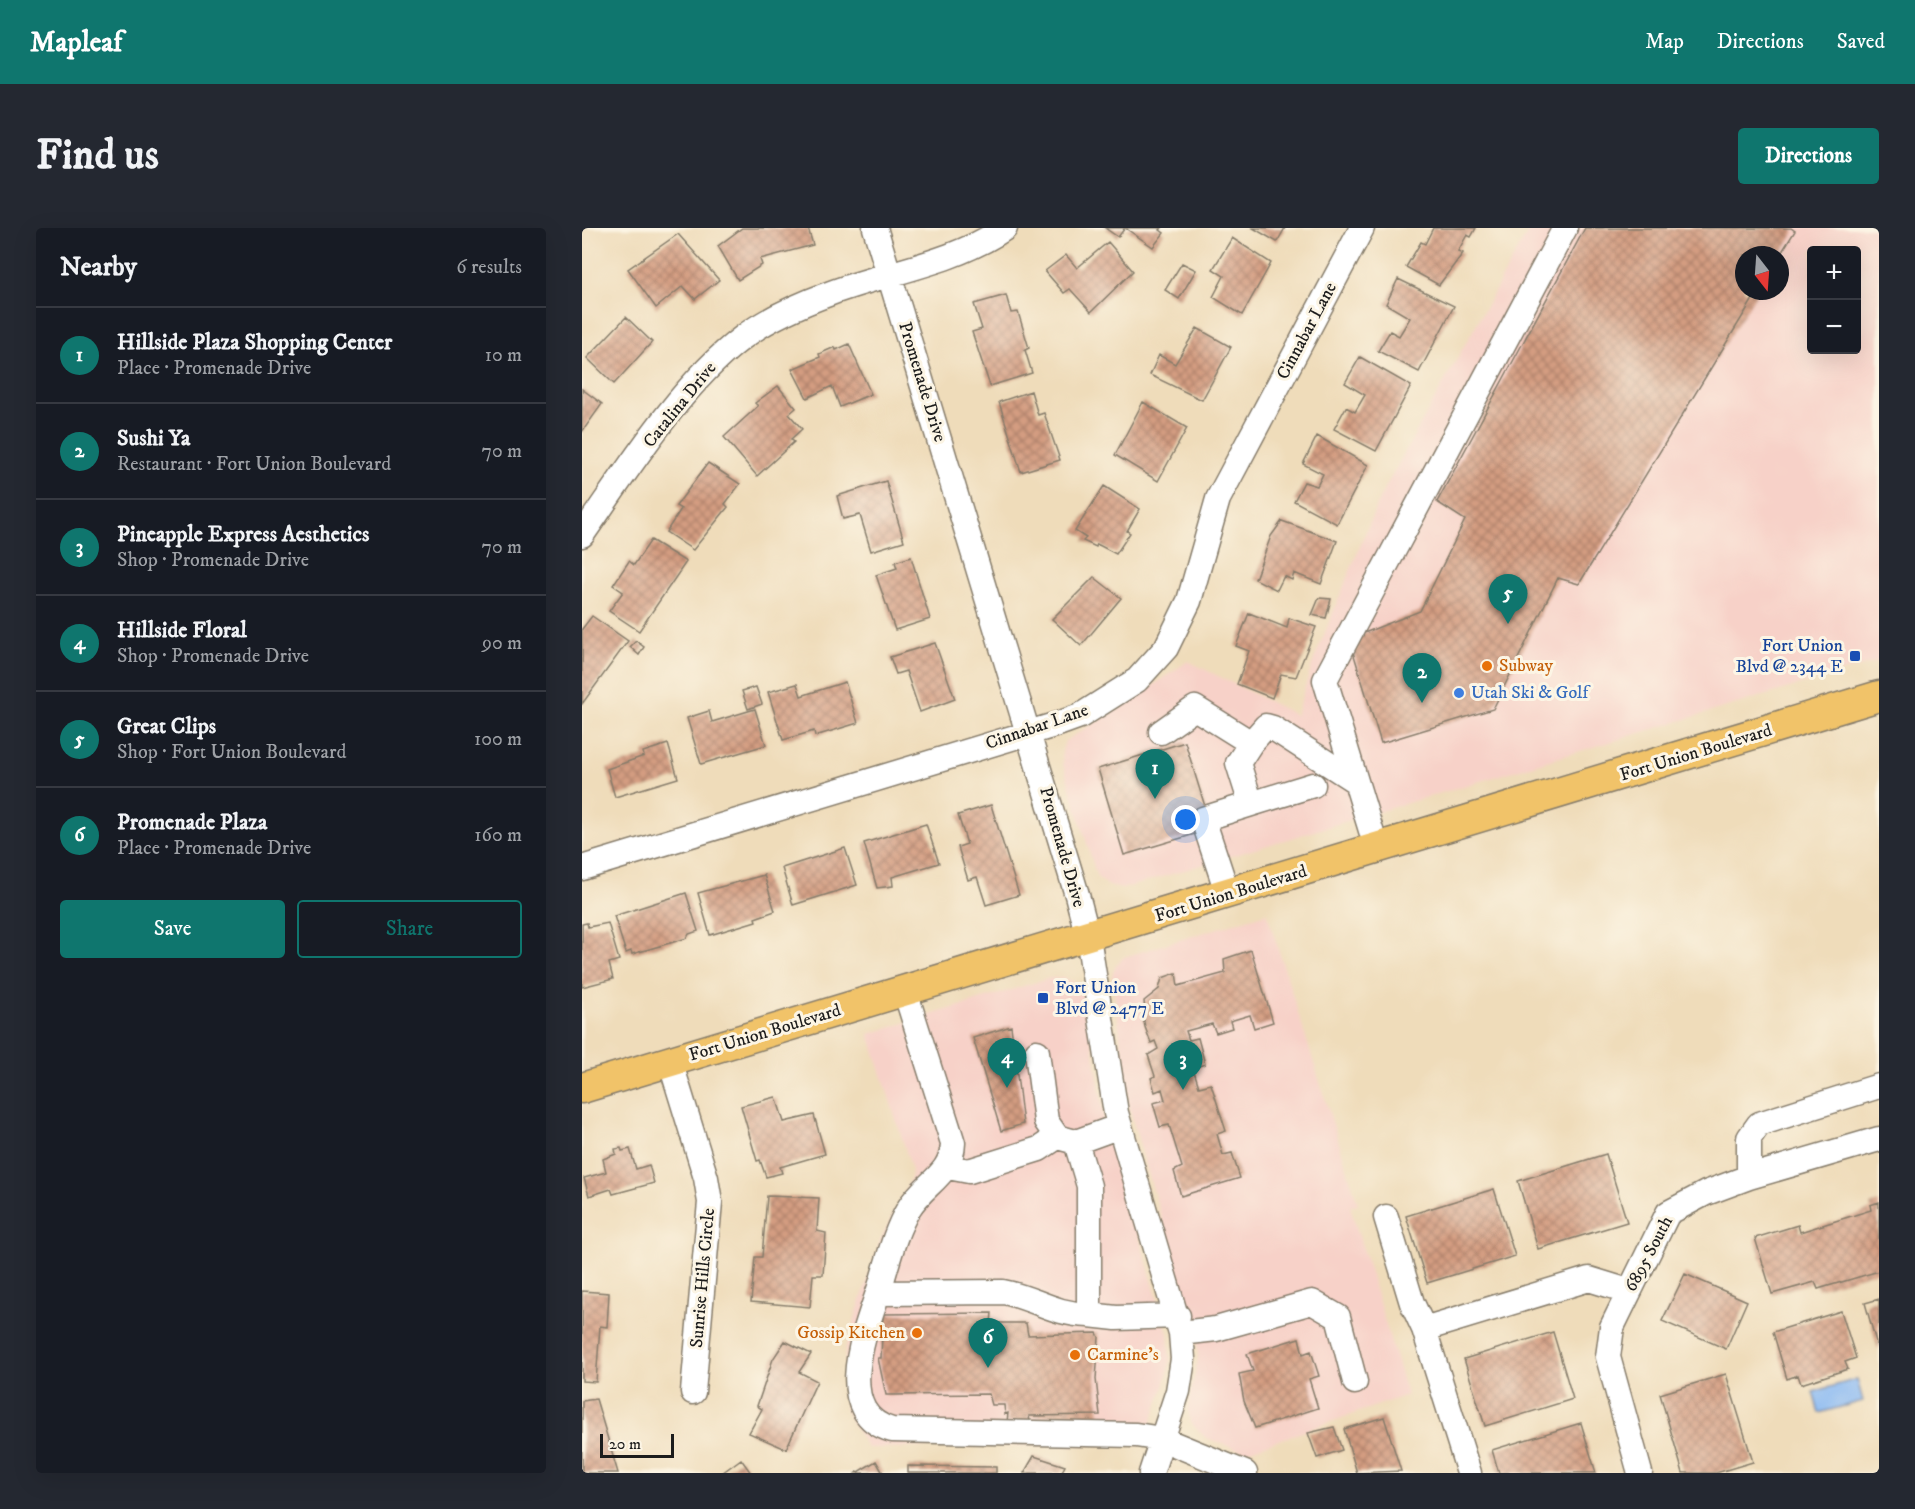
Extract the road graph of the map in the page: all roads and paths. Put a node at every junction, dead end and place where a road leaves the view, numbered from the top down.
1 (875, 228) edge
2 (1005, 228) edge
3 (1362, 228) edge
4 (1565, 228) edge
5 (889, 276) junction
6 (582, 536) edge
7 (1879, 696) edge
8 (1161, 732) dead end
9 (1028, 733) junction
10 (1251, 743) junction
11 (1355, 780) junction
12 (1313, 785) dead end
13 (1251, 804) junction
14 (1377, 850) junction
15 (582, 868) edge
16 (1228, 895) junction
17 (1088, 937) junction
18 (905, 991) junction
19 (1037, 1052) dead end
20 (670, 1061) junction
21 (1879, 1086) edge
22 (582, 1088) edge
23 (1120, 1126) junction
24 (1067, 1139) junction
25 (1879, 1139) edge
26 (948, 1167) junction
27 (1749, 1177) junction
28 (1386, 1217) dead end
29 (1628, 1291) junction
30 (878, 1293) junction
31 (1089, 1315) junction
32 (1179, 1325) junction
33 (1424, 1329) junction
34 (1355, 1382) dead end
35 (693, 1392) dead end
36 (1162, 1439) junction
37 (1151, 1473) edge
38 (1245, 1473) edge
39 (1469, 1473) edge
40 (1640, 1473) edge

1 - 5 street, Promenade Drive
2 - 5 street, Catalina Drive
3 - 9 street, Cinnabar Lane
4 - 11 street
5 - 6 street, Catalina Drive
5 - 9 street, Promenade Drive
7 - 14 main road, Fort Union Boulevard
8 - 10 street
9 - 15 street, Cinnabar Lane
9 - 17 street, Promenade Drive
10 - 11 street
10 - 13 street
11 - 14 street
12 - 13 street
13 - 16 street
14 - 16 main road, Fort Union Boulevard
16 - 17 main road, Fort Union Boulevard
17 - 18 main road, Fort Union Boulevard
17 - 23 street, Promenade Drive
18 - 20 main road, Fort Union Boulevard
18 - 26 street
19 - 24 street
20 - 22 main road, Fort Union Boulevard
20 - 35 street, Sunrise Hills Circle
21 - 27 street
23 - 24 street
23 - 32 street, Promenade Drive
24 - 26 street
24 - 31 street
25 - 27 street, 6895 South
26 - 30 street
27 - 29 street, 6895 South
28 - 33 street
29 - 33 street
29 - 40 street, 6895 South
30 - 31 street
30 - 36 street
31 - 32 street
32 - 34 street
32 - 36 street, Promenade Drive
33 - 39 street
36 - 37 street, Promenade Drive
36 - 38 street

